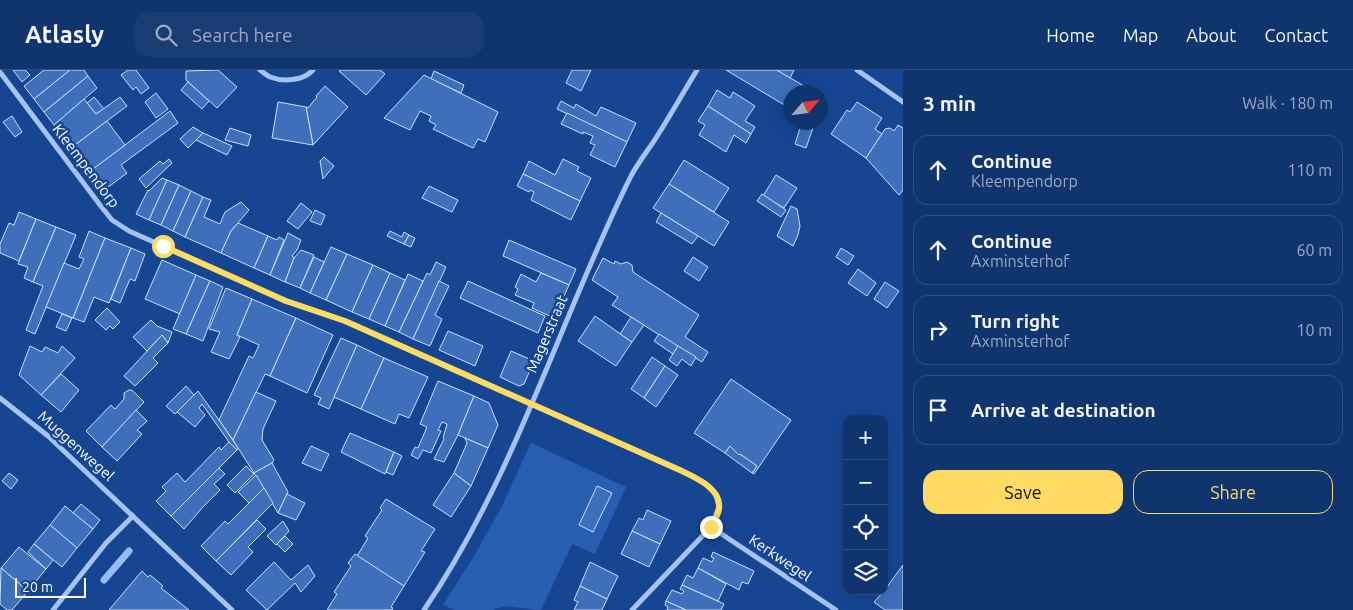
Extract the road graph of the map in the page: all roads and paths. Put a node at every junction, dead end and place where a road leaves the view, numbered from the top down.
1 (260, 70) edge
2 (313, 70) edge
3 (697, 70) edge
4 (857, 70) edge
5 (0, 72) edge
6 (903, 102) edge
7 (0, 398) edge
8 (531, 404) junction
9 (133, 516) junction
10 (711, 527) junction
11 (53, 610) edge
12 (232, 610) edge
13 (424, 610) edge
14 (632, 610) edge
15 (836, 610) edge

1 - 2 street
3 - 8 street, Magerstraat
4 - 6 street
5 - 8 street, Kleempendorp
7 - 9 street, Muggenwegel
8 - 10 street, Kleempendorp
8 - 13 street, Magerstraat
9 - 11 street
9 - 12 street, Muggenwegel
10 - 14 street
10 - 15 street, Kerkwegel

